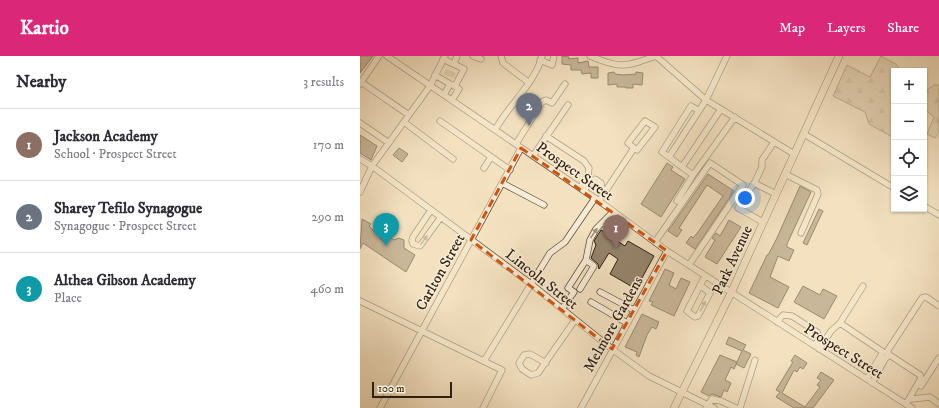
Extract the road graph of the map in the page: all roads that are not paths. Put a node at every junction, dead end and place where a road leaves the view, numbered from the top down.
1 (379, 56) edge
2 (387, 56) edge
3 (457, 56) edge
4 (473, 56) edge
5 (501, 56) edge
6 (554, 56) edge
7 (590, 56) edge
8 (656, 56) edge
9 (727, 56) edge
10 (839, 56) edge
11 (444, 58) edge
12 (541, 58) edge
13 (481, 59) dead end
14 (454, 66) junction
15 (435, 75) junction
16 (449, 81) junction
17 (528, 82) junction
18 (361, 83) edge
19 (566, 84) dead end
20 (430, 86) junction
21 (444, 95) junction
22 (452, 100) junction
23 (706, 100) junction
24 (568, 105) dead end
25 (722, 109) junction
26 (699, 111) junction
27 (409, 115) junction
28 (734, 119) junction
29 (440, 121) dead end
30 (404, 122) junction
31 (360, 123) edge
32 (495, 130) junction
33 (804, 134) junction
34 (546, 136) junction
35 (774, 142) junction
36 (388, 144) junction
37 (516, 144) junction
38 (521, 148) junction
39 (634, 148) junction
40 (794, 154) junction
41 (533, 156) junction
42 (492, 157) junction
43 (669, 158) junction
44 (360, 159) edge
45 (454, 159) dead end
46 (372, 166) junction
47 (682, 167) junction
48 (484, 168) dead end
49 (510, 170) junction
50 (785, 174) junction
51 (693, 175) junction
52 (502, 183) junction
53 (754, 183) junction
54 (891, 186) edge
55 (582, 190) junction
56 (360, 192) edge
57 (776, 194) junction
58 (603, 195) junction
59 (597, 200) junction
60 (677, 201) dead end
61 (544, 205) dead end
62 (927, 208) edge
63 (431, 210) junction
64 (614, 212) junction
65 (939, 215) edge
66 (441, 218) junction
67 (764, 222) junction
68 (801, 232) dead end
69 (471, 240) junction
70 (655, 242) junction
71 (667, 251) junction
72 (586, 260) junction
73 (689, 265) junction
74 (706, 276) junction
75 (531, 284) junction
76 (700, 286) junction
77 (863, 286) dead end
78 (580, 289) dead end
79 (600, 292) dead end
80 (731, 293) junction
81 (360, 301) edge
82 (591, 302) dead end
83 (939, 306) edge
84 (562, 310) junction
85 (634, 310) junction
86 (575, 320) junction
87 (777, 322) junction
88 (627, 323) junction
89 (840, 323) junction
90 (422, 331) junction
91 (817, 348) junction
92 (612, 350) junction
93 (888, 356) junction
94 (939, 358) edge
95 (755, 360) dead end
96 (484, 361) junction
97 (546, 363) junction
98 (869, 381) junction
99 (682, 392) junction
100 (912, 399) junction
101 (939, 404) edge
102 (707, 406) edge
103 (909, 406) edge
104 (380, 408) edge
105 (483, 408) edge
106 (581, 408) edge
107 (674, 408) edge
108 (714, 408) edge
109 (736, 408) edge
110 (740, 408) edge

1 - 18 street
2 - 20 street, Prospect Street
3 - 14 street
4 - 13 street
5 - 17 street
6 - 12 street
7 - 8 street
8 - 23 street
9 - 23 street
10 - 33 main road, Park Avenue
11 - 14 street
11 - 15 street
12 - 17 street
14 - 16 street
15 - 16 street
15 - 20 street
16 - 21 street
16 - 22 street
17 - 32 street
18 - 27 street
19 - 37 street
20 - 21 street, Prospect Street
20 - 27 street
21 - 22 street, Prospect Street
22 - 32 street, Prospect Street
23 - 25 street
23 - 26 street
24 - 34 street
25 - 28 street
25 - 47 street
26 - 43 street
26 - 43 street
27 - 30 street
28 - 35 street
28 - 51 street
29 - 42 street
30 - 36 street
30 - 45 street
31 - 36 street
32 - 37 street, Prospect Street
33 - 40 main road, Park Avenue
33 - 54 street
34 - 41 street
34 - 55 street
35 - 40 street
35 - 53 street
36 - 46 street
37 - 38 street, Prospect Street
38 - 41 street, Prospect Street
38 - 49 street, Carlton Street
39 - 39 street
39 - 58 street
40 - 50 main road, Park Avenue
41 - 55 street, Prospect Street
42 - 48 street
42 - 49 street
43 - 47 street
44 - 46 street, Lincoln Street
46 - 56 street
46 - 63 street, Lincoln Street
47 - 51 street
49 - 52 street, Carlton Street
50 - 57 main road, Park Avenue
50 - 68 street
51 - 60 street
52 - 61 street
52 - 69 street, Carlton Street
53 - 57 street
53 - 67 street
55 - 58 street
55 - 59 street, Prospect Street
57 - 67 main road, Park Avenue
58 - 59 street
59 - 64 street, Prospect Street
59 - 75 street
62 - 65 street
63 - 66 street, Lincoln Street
63 -> 66 street
64 - 70 street, Prospect Street
72 -> 64 street
66 - 69 street, Lincoln Street
67 - 80 main road, Park Avenue
69 - 75 street, Lincoln Street
69 - 90 street, Carlton Street
70 - 71 street, Prospect Street
70 - 73 street
71 - 73 street, Prospect Street
71 - 85 street, Melmore Gardens
72 - 78 street
72 - 84 street
73 - 74 street, Prospect Street
74 - 76 street
74 - 80 street, Prospect Street
75 - 84 street, Lincoln Street
75 - 96 street
76 -> 76 street
77 - 89 street
79 - 85 street
80 - 87 street, Prospect Street
80 - 99 main road, Park Avenue
81 - 90 street
82 - 88 street
83 - 93 street
84 - 86 street, Lincoln Street
85 - 88 street, Melmore Gardens
86 - 92 street, Lincoln Street
86 - 97 street
87 - 91 street, Prospect Street
87 - 91 street
88 - 92 street, Melmore Gardens
89 - 91 street
89 - 98 street
90 - 96 street
90 - 104 street, Carlton Street
91 - 98 street, Prospect Street
92 - 99 street, Lincoln Street
92 - 106 street, Melmore Gardens
93 - 98 street
93 - 103 street
94 - 100 street
95 - 110 street
96 - 105 street
97 - 97 street
98 - 103 street, Prospect Street
99 - 102 street, Lincoln Street
99 - 107 main road, Park Avenue
100 - 101 street
100 - 103 street
102 - 108 street, Lincoln Street
102 - 109 street

